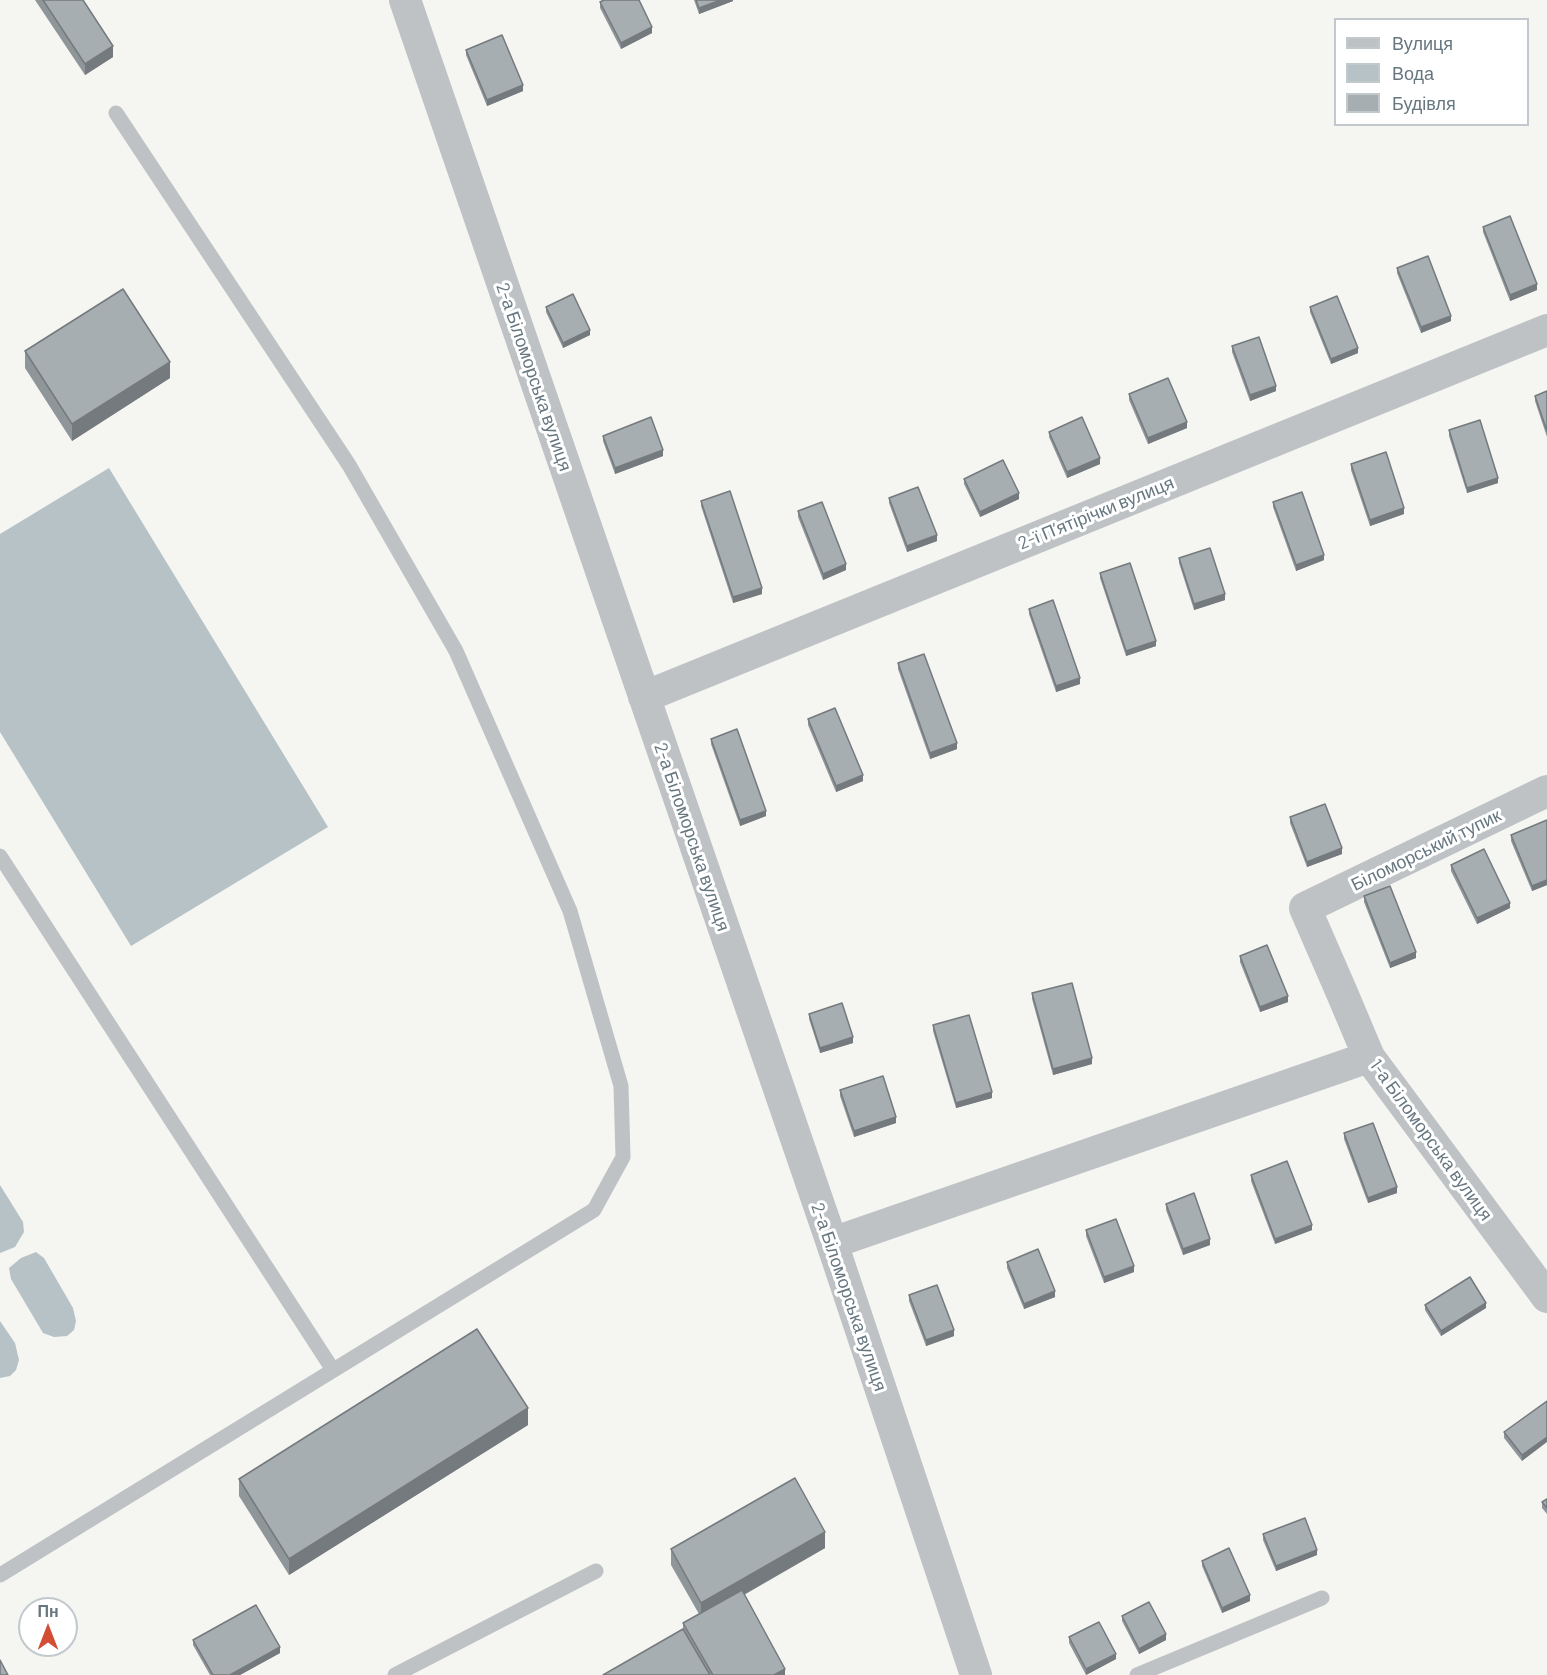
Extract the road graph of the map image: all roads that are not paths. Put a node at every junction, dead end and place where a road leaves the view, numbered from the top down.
1 (405, 0) edge
2 (116, 113) dead end
3 (1547, 330) edge
4 (644, 697) junction
5 (1547, 791) edge
6 (0, 856) edge
7 (1305, 908) joint
8 (1369, 1057) junction
9 (832, 1243) junction
10 (1547, 1297) edge
11 (333, 1370) junction
12 (596, 1571) dead end
13 (0, 1575) edge
14 (1322, 1598) dead end
15 (395, 1675) edge
16 (976, 1675) edge
17 (1137, 1675) edge

1 - 4 street, 2-а Біломорська вулиця
2 - 11 lane
3 - 4 street, 2-ї П’ятірічки вулиця
4 - 9 street, 2-а Біломорська вулиця
5 - 7 street, Біломорський тупик
6 - 11 lane
7 - 8 street, 1-а Біломорська вулиця
8 - 9 street
8 - 10 street, 1-а Біломорська вулиця
9 - 16 street, 2-а Біломорська вулиця
11 - 13 lane
12 - 15 lane
14 - 17 lane

